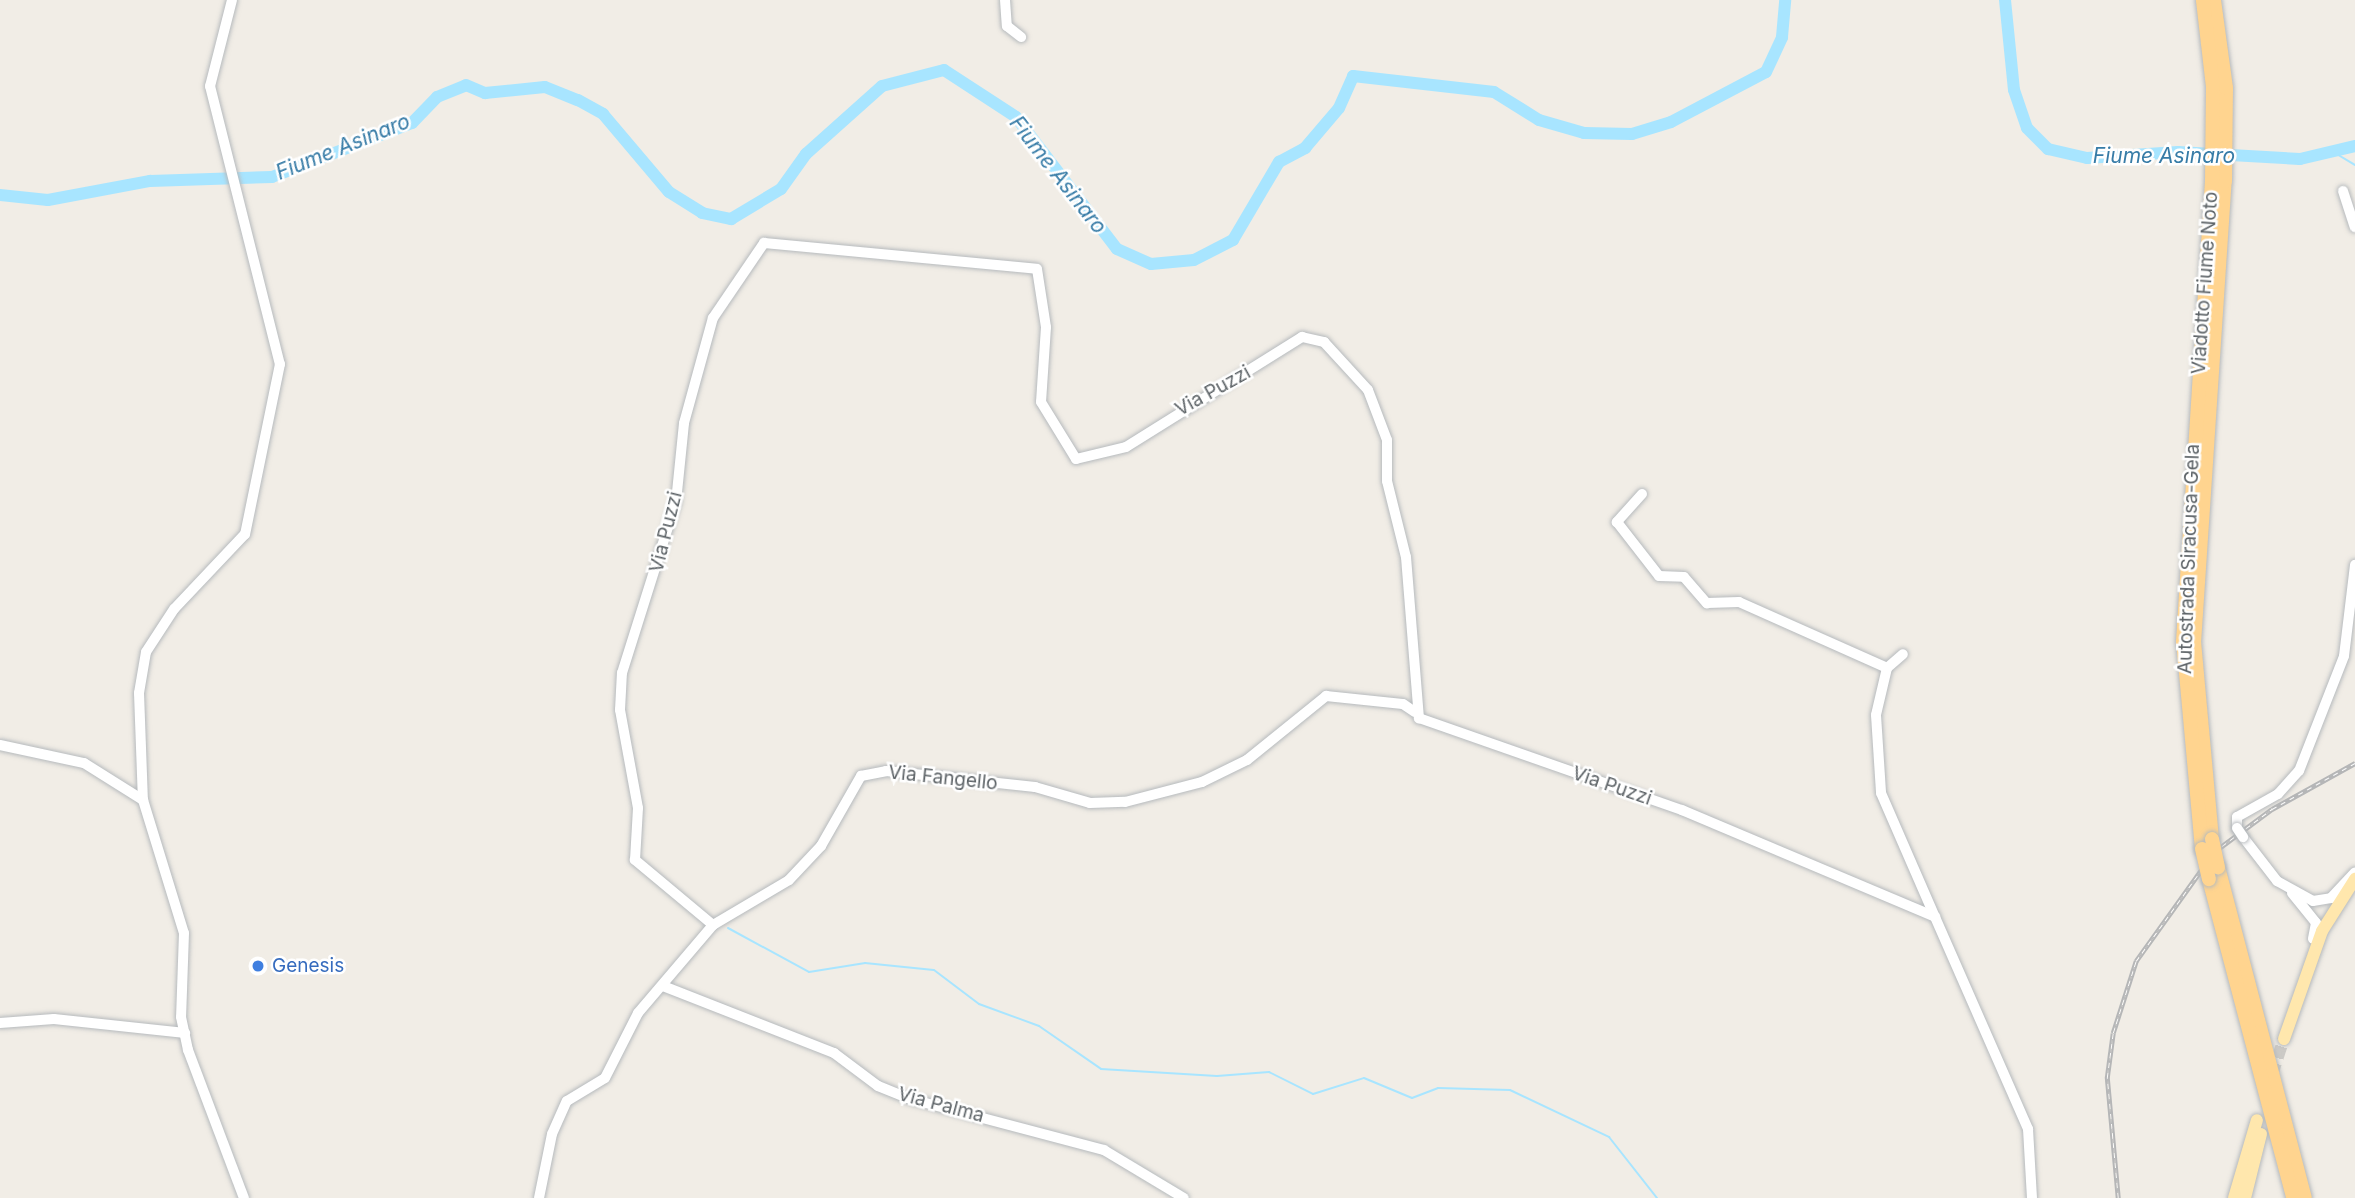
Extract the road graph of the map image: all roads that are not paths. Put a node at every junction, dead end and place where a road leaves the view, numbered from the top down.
1 (232, 0) edge
2 (1005, 0) edge
3 (2203, 0) edge
4 (2214, 0) edge
5 (1021, 37) dead end
6 (2220, 88) junction
7 (2343, 191) dead end
8 (2355, 227) edge
9 (2203, 396) joint
10 (1642, 494) dead end
11 (2355, 565) edge
12 (1903, 654) dead end
13 (1887, 668) junction
14 (1416, 712) junction
15 (0, 744) edge
16 (143, 800) junction
17 (2207, 844) junction
18 (2355, 872) edge
19 (2355, 879) edge
20 (2355, 889) edge
21 (2311, 905) junction
22 (2330, 916) junction
23 (1935, 917) junction
24 (713, 925) junction
25 (2311, 979) junction
26 (663, 986) junction
27 (2299, 994) junction
28 (0, 1023) edge
29 (185, 1033) junction
30 (244, 1198) edge
31 (539, 1198) edge
32 (1184, 1198) edge
33 (2032, 1198) edge
34 (2234, 1198) edge
35 (2245, 1198) edge
36 (2293, 1198) edge
37 (2305, 1198) edge

1 - 16 street
2 - 5 street
3 - 6 highway
4 - 6 highway
6 - 9 highway, Viadotto Fiume Noto
7 - 8 street
9 - 17 highway, Autostrada Siracusa-Gela
10 - 13 street
11 - 21 street
12 - 13 street
13 - 23 street
14 - 23 street, Via Puzzi
14 - 24 street, Via Fangello
14 - 24 street, Via Puzzi
15 - 16 street
16 - 29 street
17 - 36 highway, bridge
17 - 37 highway, bridge
18 - 21 street
19 - 22 main road
20 - 22 street
20 - 25 main road
21 - 22 street
21 - 27 street
22 - 25 street
22 - 27 main road
23 - 33 street
24 - 26 street, Via Fangello
25 - 27 main road
26 - 31 street, Via Fangello
26 - 32 street, Via Palma
28 - 29 street
29 - 30 street
34 - 35 main road

